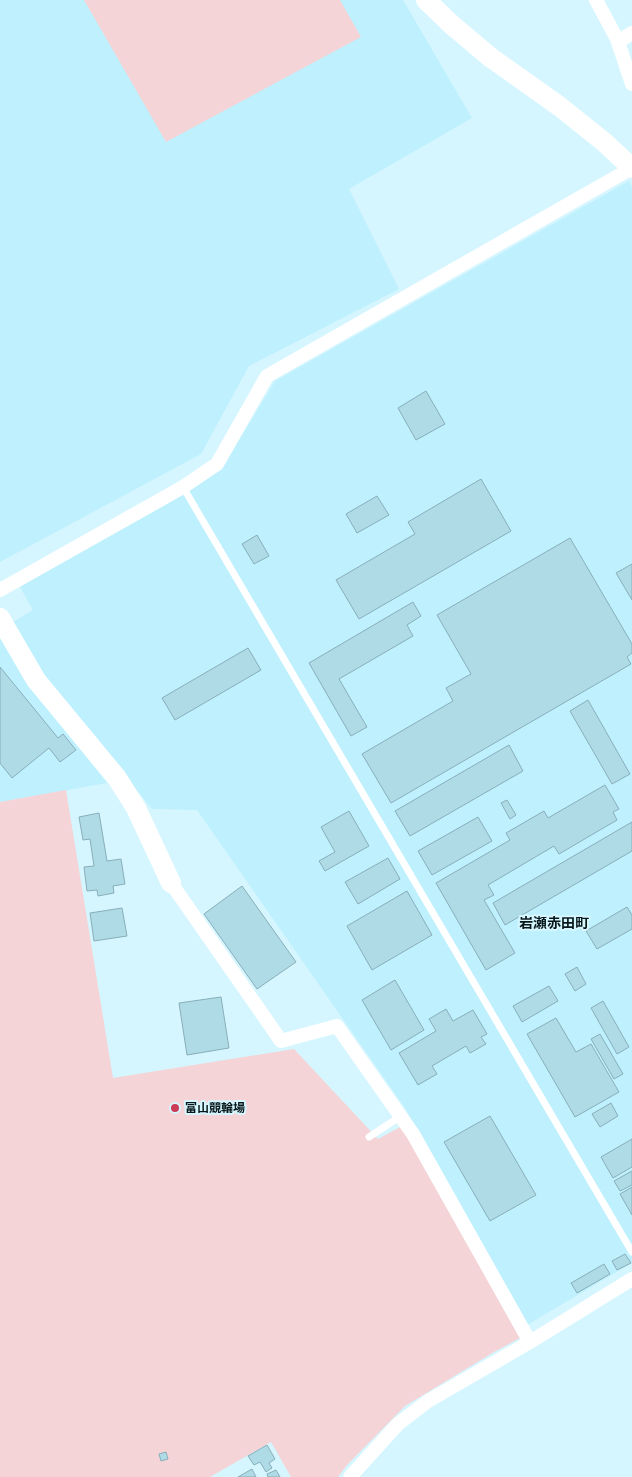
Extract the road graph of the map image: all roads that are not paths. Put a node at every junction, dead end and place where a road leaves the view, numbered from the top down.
1 (426, 0) edge
2 (596, 0) edge
3 (632, 33) edge
4 (618, 42) junction
5 (632, 84) edge
6 (632, 168) edge
7 (183, 487) junction
8 (0, 590) edge
9 (0, 618) edge
10 (171, 884) joint
11 (401, 1116) junction
12 (369, 1137) dead end
13 (632, 1252) edge
14 (632, 1279) edge
15 (530, 1342) junction
16 (350, 1477) edge

1 - 6 street
2 - 4 street
3 - 4 street
4 - 5 street
6 - 7 street
7 - 8 street
7 - 13 lane
9 - 10 street
10 - 11 street
11 - 12 lane
11 - 15 street
14 - 15 street
15 - 16 street

